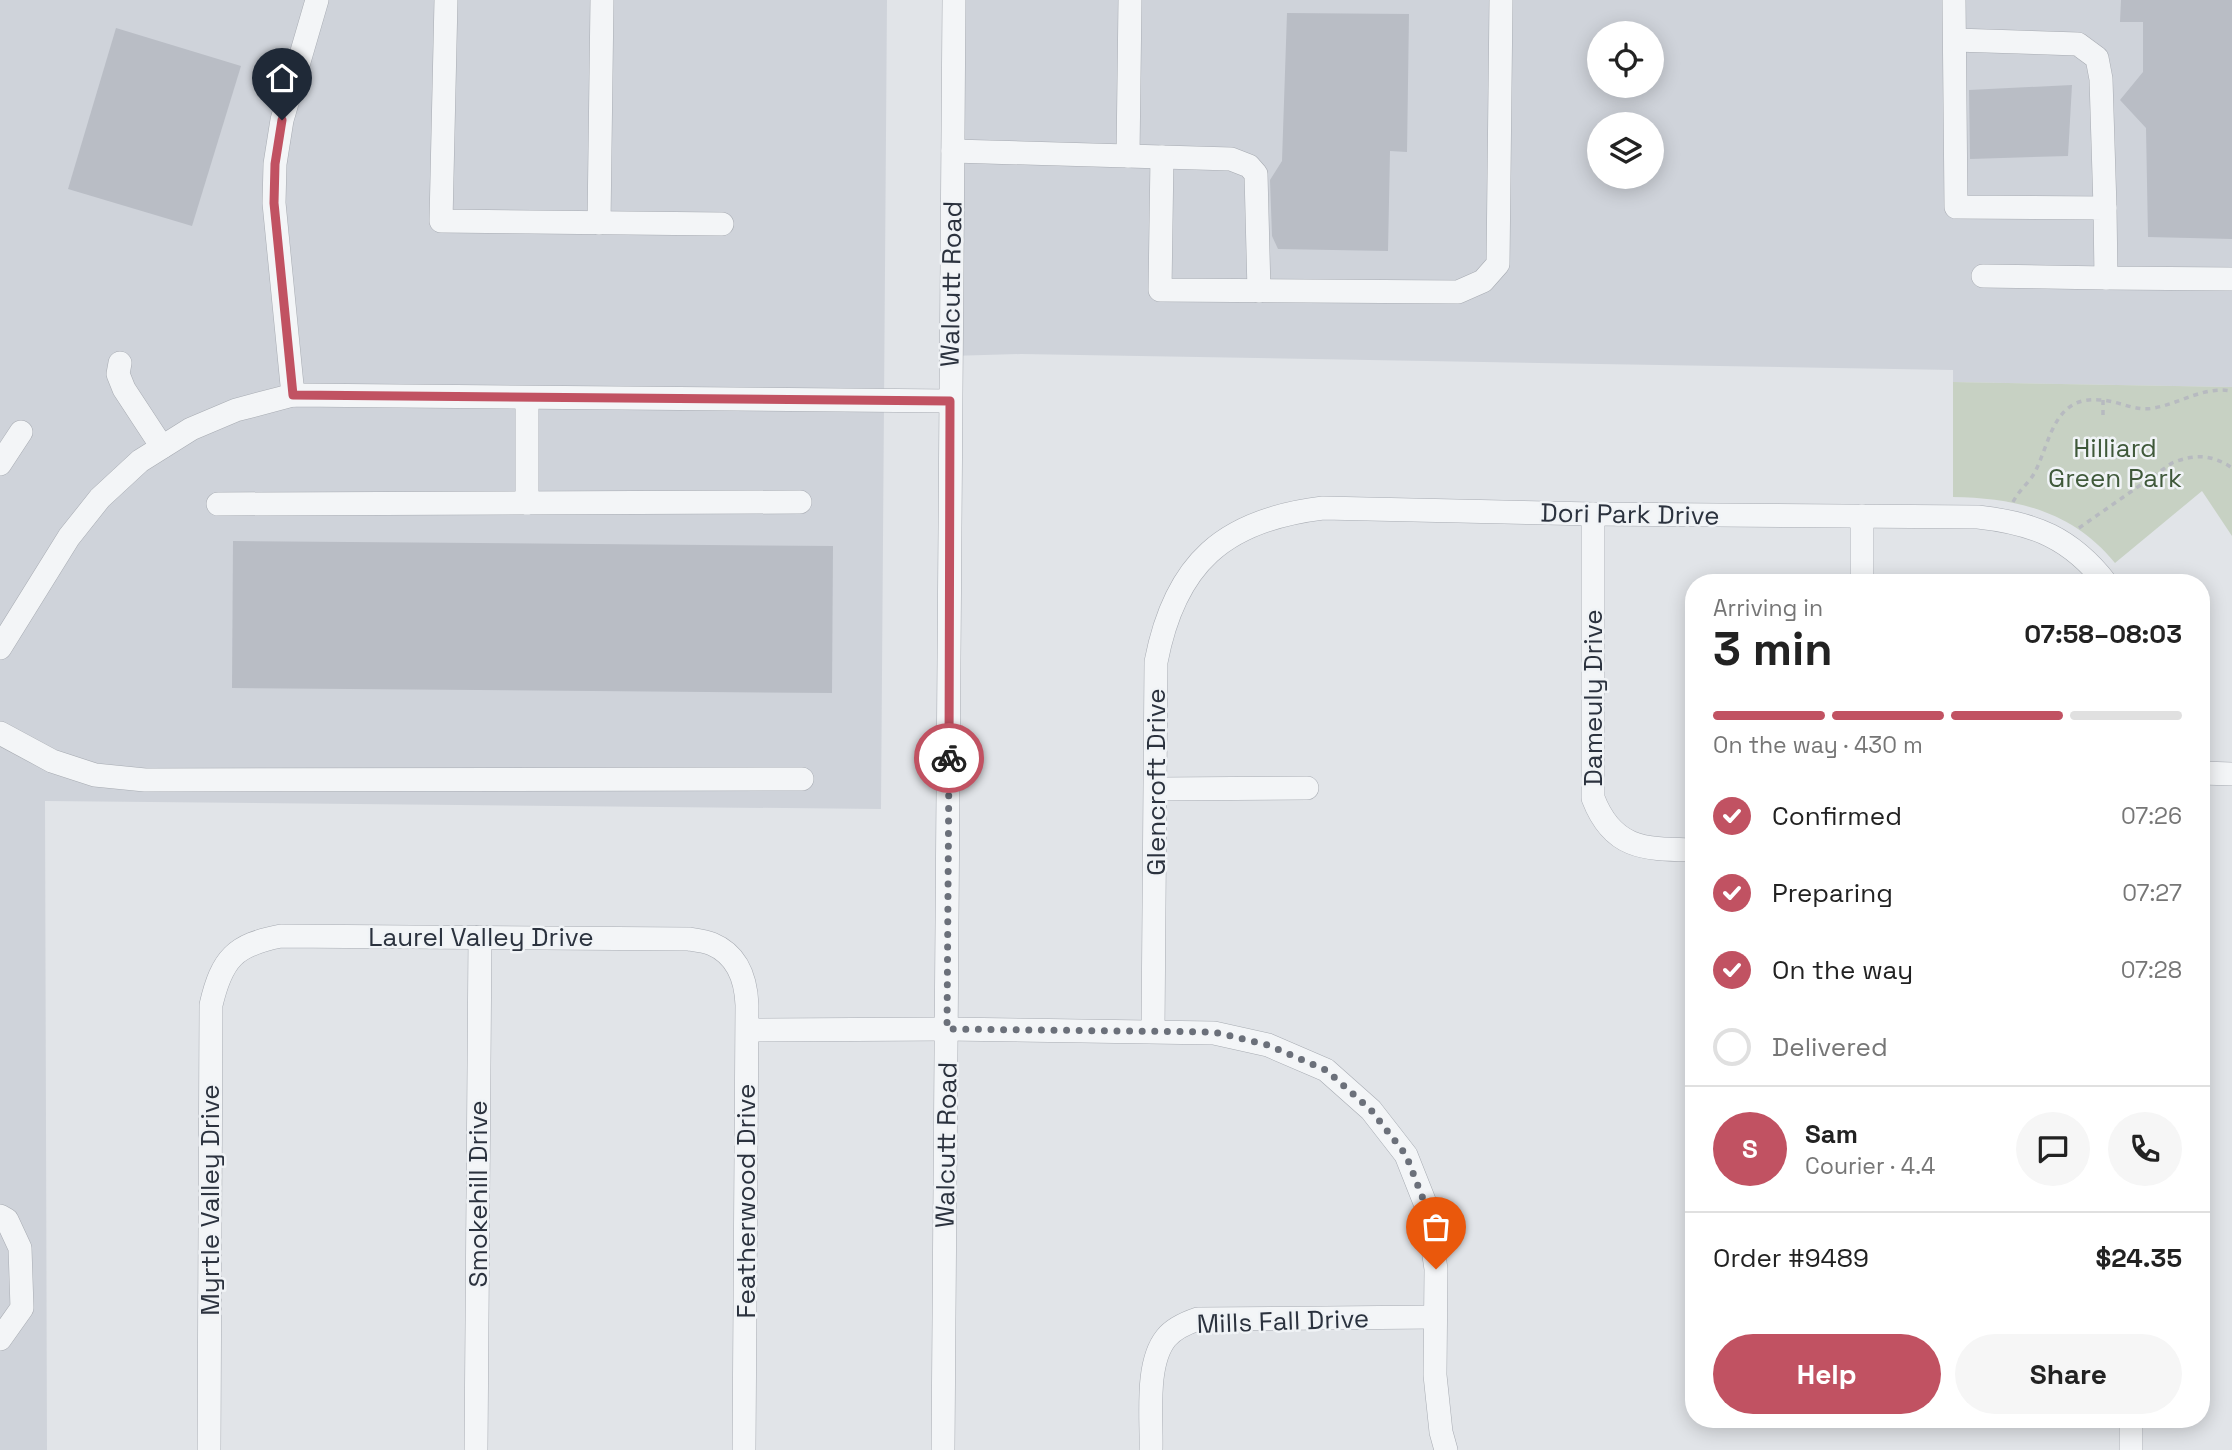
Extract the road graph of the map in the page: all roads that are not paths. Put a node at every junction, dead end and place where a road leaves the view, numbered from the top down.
1 (317, 0) edge
2 (446, 0) edge
3 (602, 0) edge
4 (954, 0) edge
5 (1130, 0) edge
6 (1501, 0) edge
7 (1954, 0) edge
8 (1955, 40) junction
9 (953, 151) junction
10 (1128, 156) junction
11 (1162, 157) junction
12 (2105, 208) junction
13 (599, 223) junction
14 (722, 224) dead end
15 (1983, 276) dead end
16 (2106, 278) junction
17 (2232, 279) edge
18 (1259, 291) junction
19 (120, 363) dead end
20 (293, 395) junction
21 (527, 398) junction
22 (950, 401) junction
23 (21, 432) dead end
24 (162, 447) junction
25 (0, 464) edge
26 (800, 502) dead end
27 (527, 503) junction
28 (218, 504) dead end
29 (1593, 514) junction
30 (1862, 516) junction
31 (1213, 550) joint
32 (1862, 574) edge
33 (2099, 574) edge
34 (0, 648) edge
35 (0, 733) edge
36 (2210, 774) edge
37 (2232, 774) edge
38 (802, 779) dead end
39 (1307, 788) dead end
40 (1157, 789) junction
41 (1685, 850) edge
42 (480, 937) junction
43 (233, 955) joint
44 (729, 957) joint
45 (947, 1029) junction
46 (748, 1030) junction
47 (1153, 1031) junction
48 (0, 1216) edge
49 (1435, 1317) junction
50 (0, 1339) edge
51 (2132, 1428) edge
52 (209, 1450) edge
53 (476, 1450) edge
54 (744, 1450) edge
55 (943, 1450) edge
56 (1152, 1450) edge
57 (1446, 1450) edge
58 (2131, 1450) edge

1 - 20 street
2 - 13 street
3 - 13 street
4 - 9 street, Walcutt Road
5 - 10 street
6 - 18 street
7 - 8 street
8 - 12 street
8 - 12 street
9 - 10 street
9 - 22 street, Walcutt Road
10 - 11 street
11 - 18 street
11 - 18 street
12 - 16 street
13 - 14 street
15 - 16 street
16 - 17 street
19 - 24 street
20 - 21 street
20 - 24 street
21 - 22 street
21 - 27 street
22 - 45 street, Walcutt Road
23 - 25 street
24 - 34 street
26 - 27 street
27 - 28 street
29 - 30 street, Dori Park Drive
29 - 31 street, Dori Park Drive
29 - 41 street, Dameuly Drive
30 - 32 street
30 - 33 street, Dori Park Drive
31 - 40 street, Glencroft Drive
35 - 38 street
36 - 37 street
39 - 40 street
40 - 47 street, Glencroft Drive
42 - 43 street, Laurel Valley Drive
42 - 44 street, Laurel Valley Drive
42 - 53 street, Smokehill Drive
43 - 52 street, Myrtle Valley Drive
44 - 46 street, Featherwood Drive
45 - 46 street
45 - 47 street
45 - 55 street, Walcutt Road
46 - 54 street, Featherwood Drive
47 - 49 street
48 - 50 street
49 - 56 street, Mills Fall Drive
49 - 57 street
51 - 58 street

